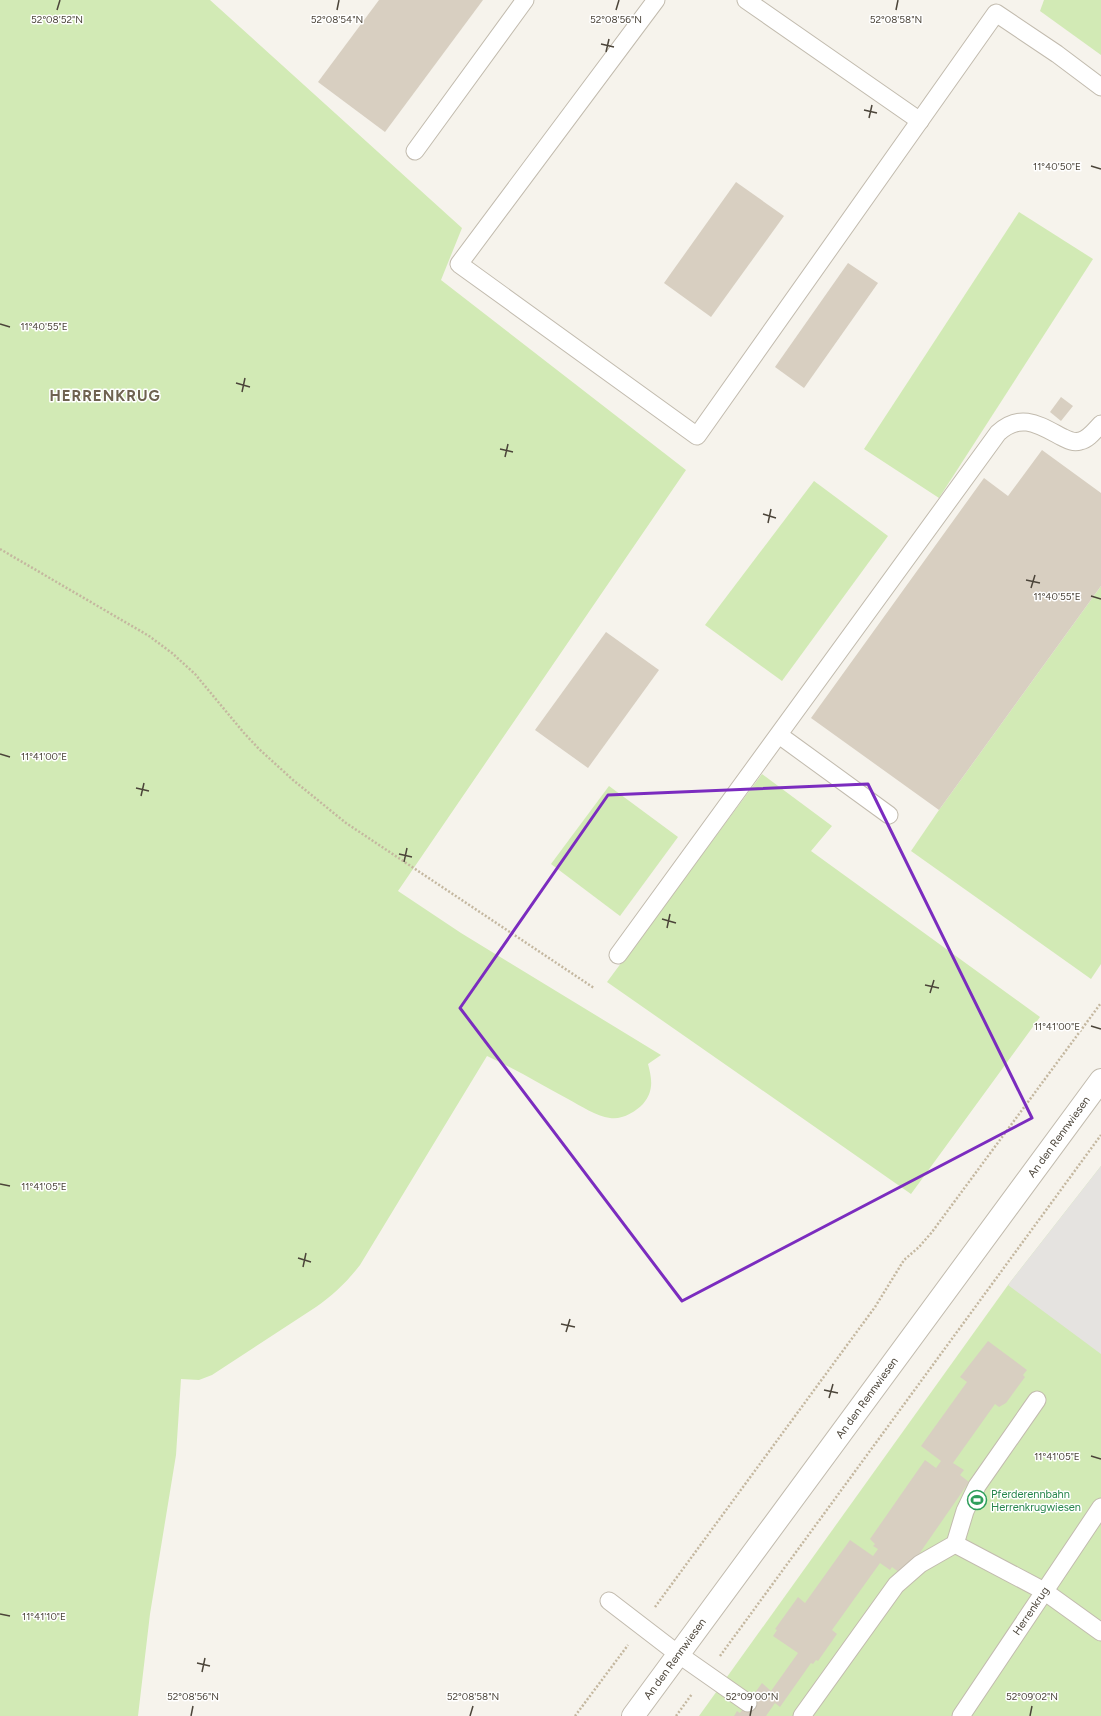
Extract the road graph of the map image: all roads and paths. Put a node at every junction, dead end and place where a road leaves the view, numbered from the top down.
1 (525, 0) edge
2 (656, 0) edge
3 (746, 0) edge
4 (1101, 87) edge
5 (920, 121) junction
6 (415, 151) dead end
7 (1101, 424) edge
8 (0, 549) edge
9 (779, 735) junction
10 (889, 815) dead end
11 (618, 955) dead end
12 (594, 988) dead end
13 (1101, 1003) edge
14 (1101, 1080) edge
15 (1101, 1135) edge
16 (1037, 1400) dead end
17 (1101, 1507) edge
18 (955, 1544) junction
19 (1044, 1591) junction
20 (609, 1601) dead end
21 (642, 1625) junction
22 (1101, 1632) edge
23 (678, 1654) junction
24 (707, 1674) junction
25 (748, 1703) dead end
26 (575, 1716) edge
27 (633, 1716) edge
28 (676, 1716) edge
29 (802, 1716) edge
30 (961, 1716) edge

1 - 6 lane
2 - 5 lane
3 - 5 lane
4 - 5 lane
7 - 9 lane
8 - 12 path
9 - 10 lane
9 - 11 lane
13 - 21 path
14 - 23 street, An den Rennwiesen
15 - 24 path
16 - 18 lane
17 - 19 lane, Herrenkrug
18 - 19 lane
18 - 29 lane
19 - 22 lane
19 - 30 lane, Herrenkrug
20 - 21 lane
21 - 23 lane
21 - 26 path
23 - 24 lane
23 - 27 street, An den Rennwiesen
24 - 25 lane
24 - 28 path

